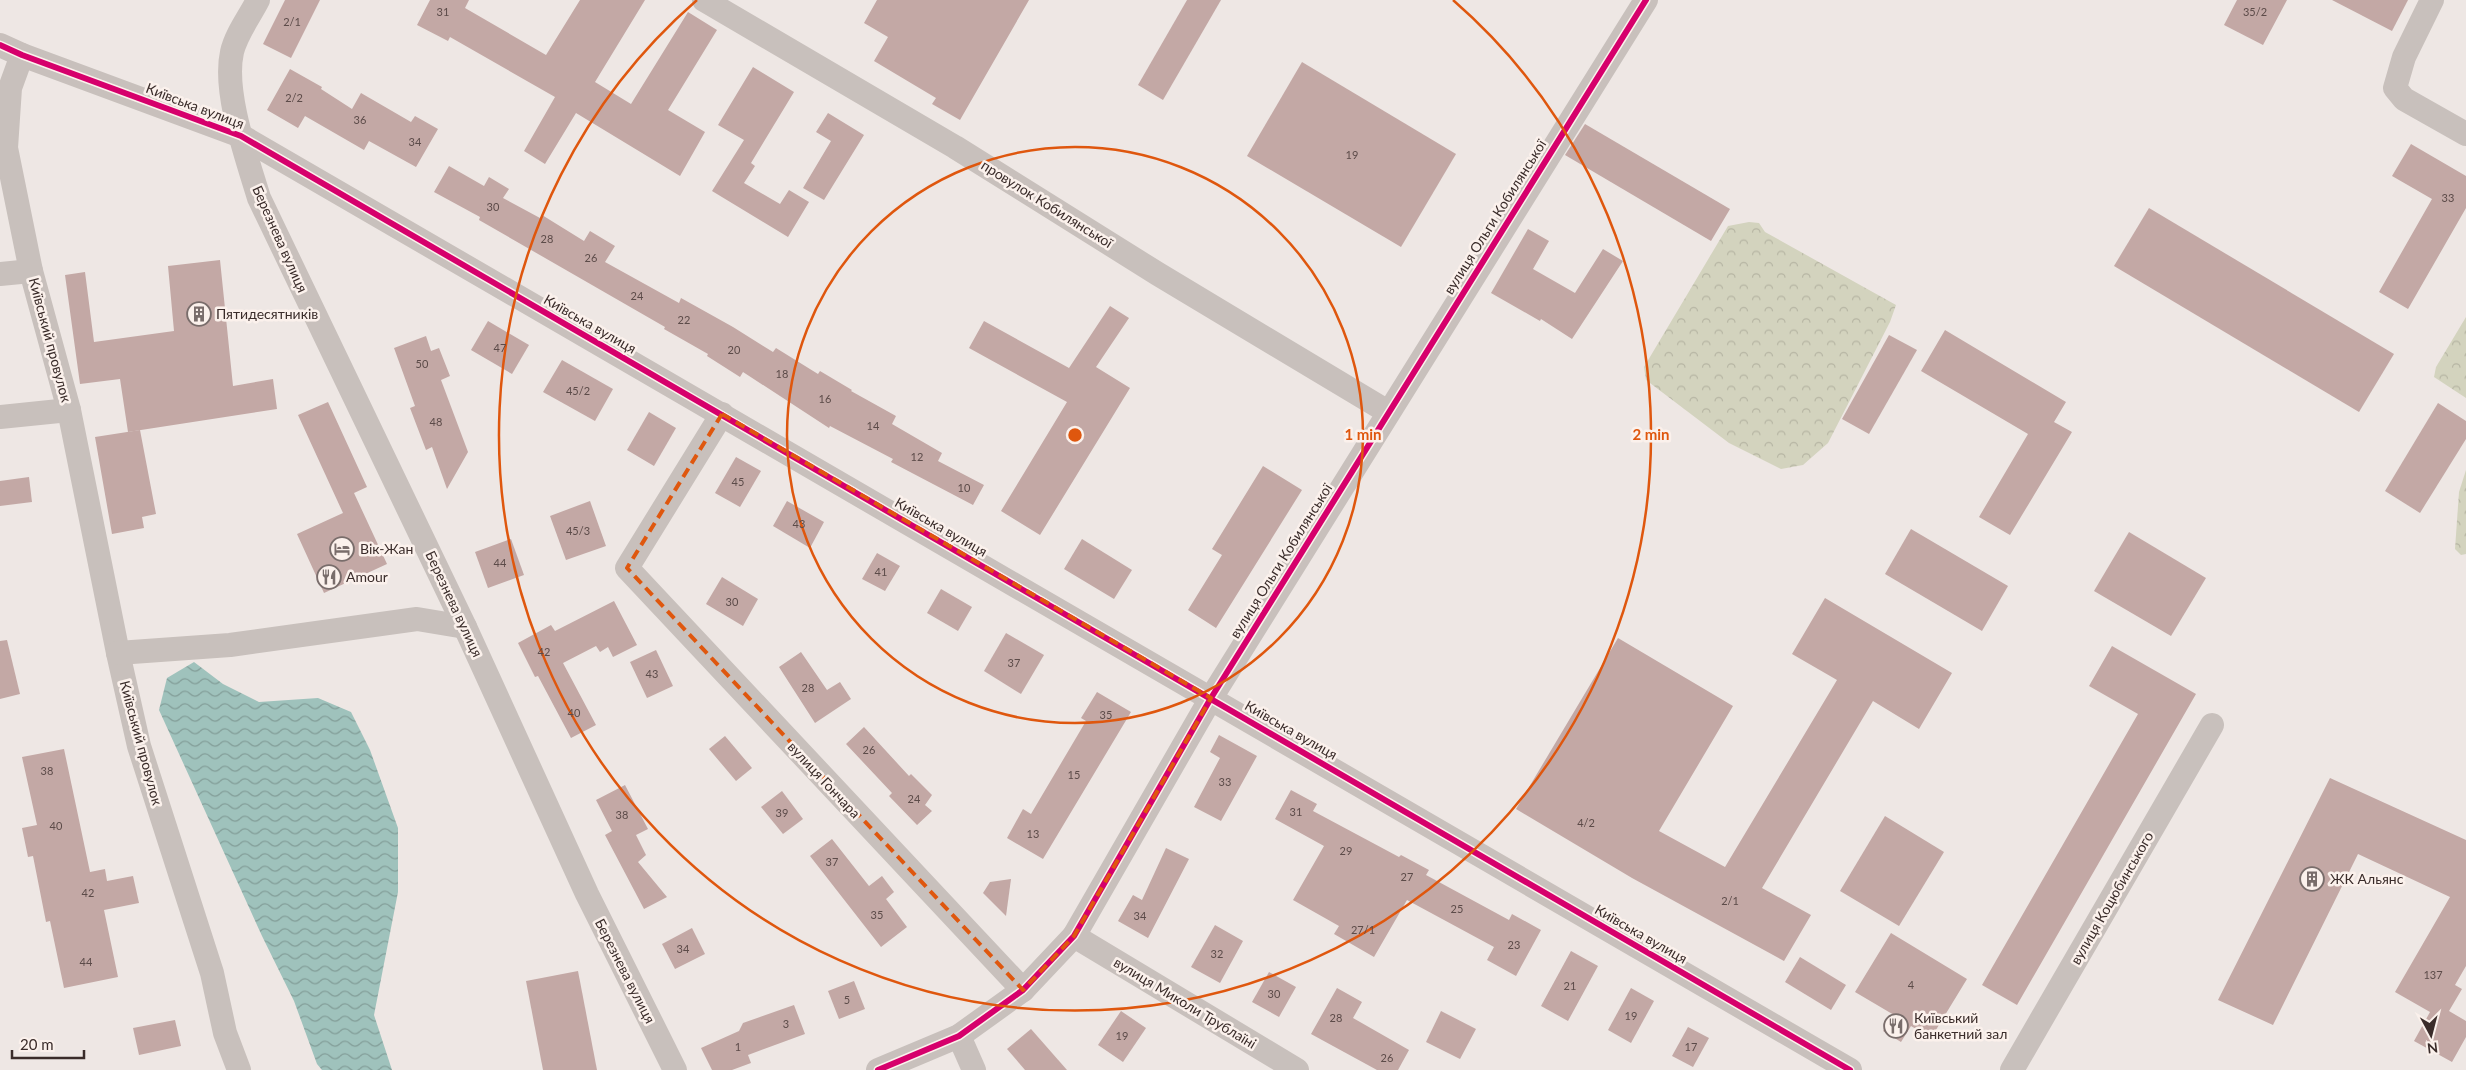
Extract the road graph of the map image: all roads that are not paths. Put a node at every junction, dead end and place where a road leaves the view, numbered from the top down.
1 (258, 0) edge
2 (704, 0) edge
3 (1646, 0) edge
4 (2432, 0) edge
5 (0, 44) edge
6 (22, 55) junction
7 (2466, 134) edge
8 (240, 136) junction
9 (31, 271) junction
10 (0, 274) edge
11 (69, 410) junction
12 (1388, 412) junction
13 (722, 414) junction
14 (0, 417) edge
15 (465, 628) junction
16 (118, 653) junction
17 (1211, 698) junction
18 (2212, 725) dead end
19 (1074, 936) junction
20 (1023, 990) junction
21 (959, 1036) junction
22 (239, 1070) edge
23 (675, 1070) edge
24 (878, 1070) edge
25 (974, 1070) edge
26 (1297, 1070) edge
27 (1850, 1070) edge
28 (2012, 1070) edge

1 - 8 street, Березнева вулиця
2 - 12 street, провулок Кобилянської
3 - 12 street, вулиця Ольги Кобилянської
4 - 7 street
5 - 6 street, Київська вулиця
6 - 8 street, Київська вулиця
6 - 9 street, Київський провулок
8 - 13 street, Київська вулиця
8 - 15 street, Березнева вулиця
9 - 10 street, Київський провулок
9 - 11 street, Київський провулок
11 - 14 street, Київський провулок
11 - 16 street, Київський провулок
12 - 17 street, вулиця Ольги Кобилянської
13 - 17 street, Київська вулиця
13 - 20 street, вулиця Гончара
15 - 16 street
15 - 23 street, Березнева вулиця
16 - 22 street, Київський провулок
17 - 19 street, вулиця Ольги Кобилянської
17 - 27 street, Київська вулиця
18 - 28 street, вулиця Коцюбинського
19 - 20 street, вулиця Ольги Кобилянської
19 - 26 street, вулиця Миколи Трублаїні
20 - 21 street, вулиця Ольги Кобилянської
21 - 24 street, вулиця Ольги Кобилянської
21 - 25 street

